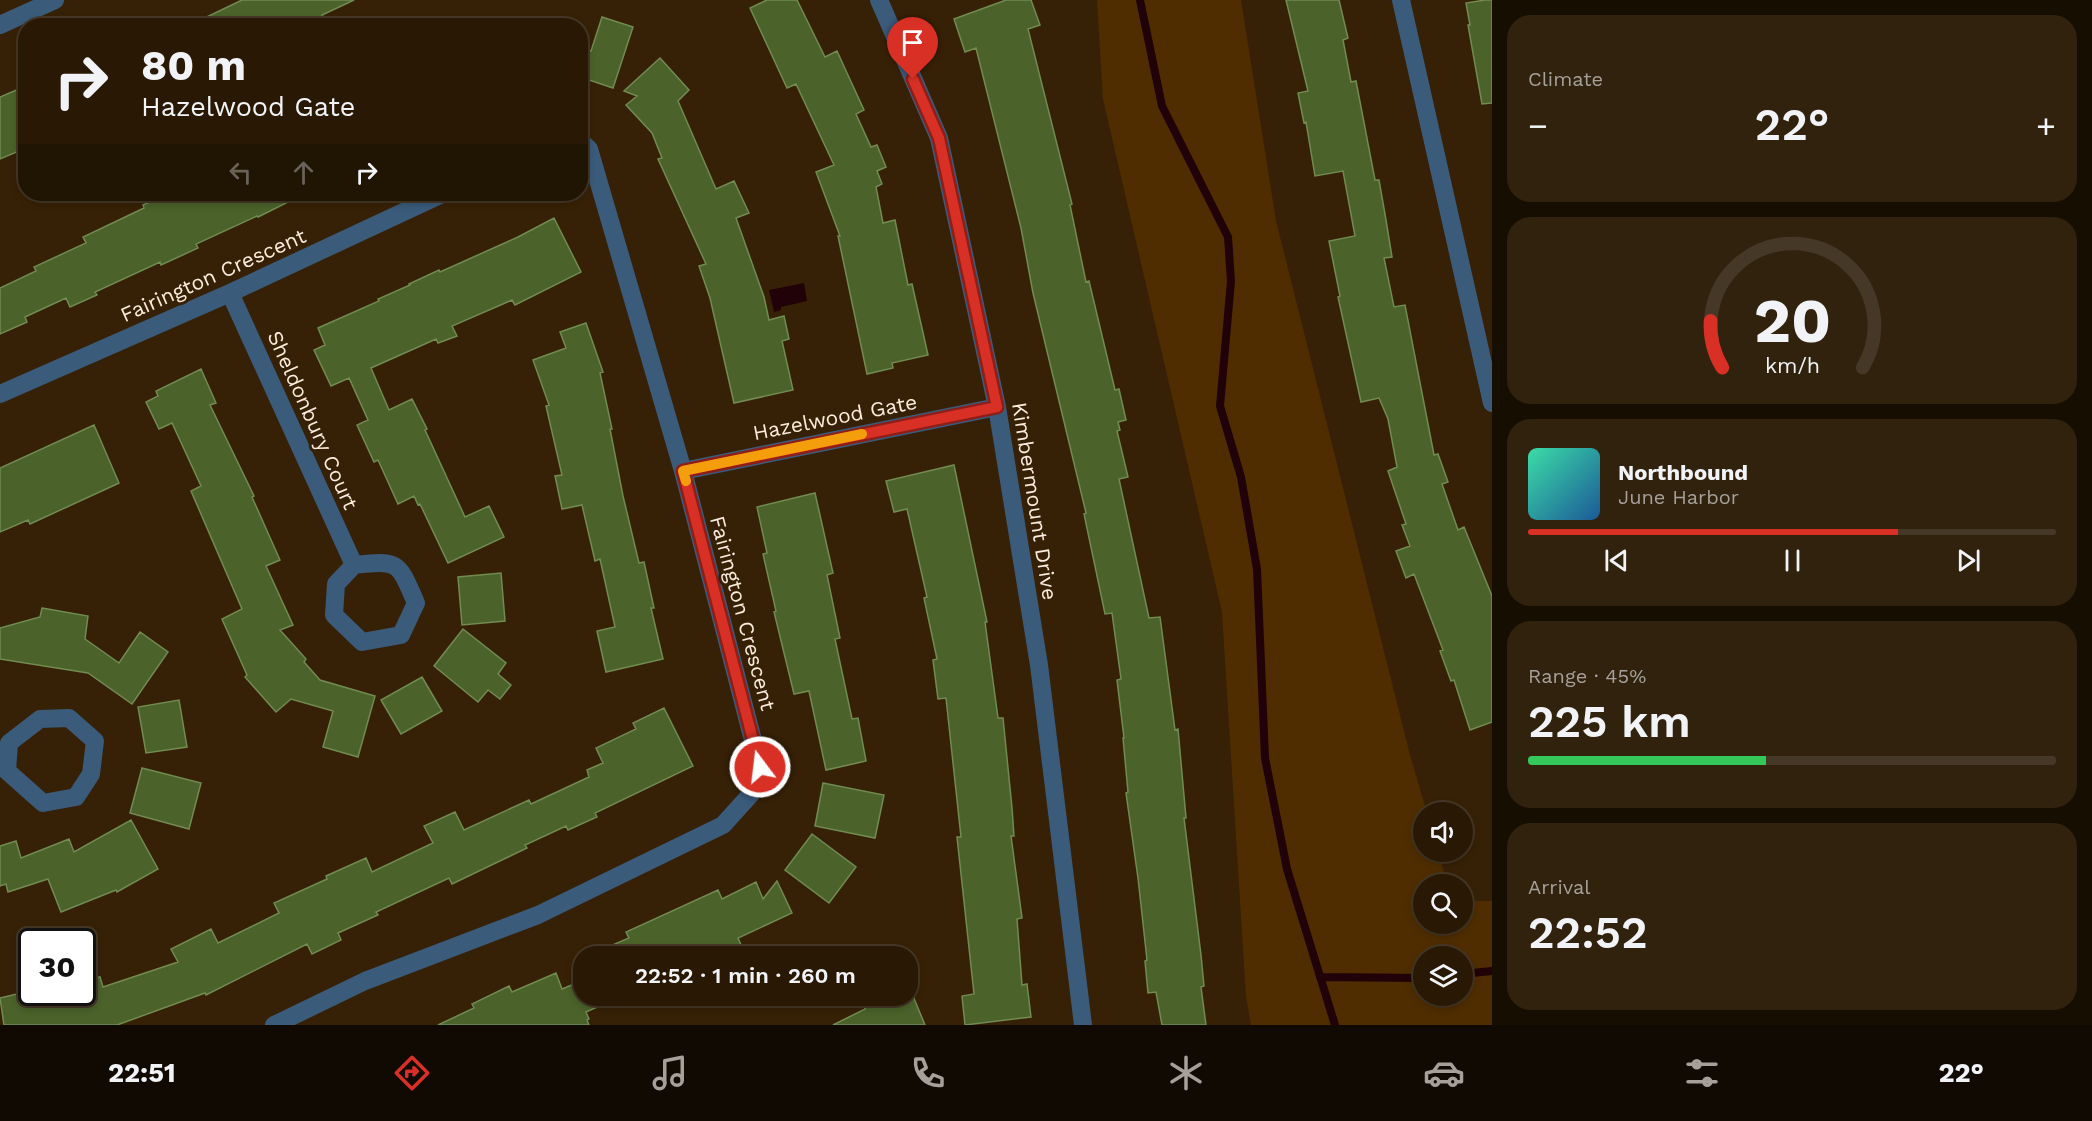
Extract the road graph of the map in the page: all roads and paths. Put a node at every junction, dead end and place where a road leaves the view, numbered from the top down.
1 (55, 0) edge
2 (879, 0) edge
3 (1401, 0) edge
4 (0, 25) edge
5 (588, 148) edge
6 (427, 201) edge
7 (230, 293) junction
8 (0, 394) edge
9 (1492, 403) edge
10 (997, 407) junction
11 (683, 471) junction
12 (354, 565) junction
13 (3, 772) edge
14 (274, 1025) edge
15 (1083, 1025) edge

1 - 4 street
2 - 10 street, Kimbermount Drive
3 - 9 street
5 - 11 street, Fairington Crescent
6 - 7 street, Fairington Crescent
7 - 8 street, Fairington Crescent
7 - 12 street, Sheldonbury Court
10 - 11 street, Hazelwood Gate
10 - 15 street, Kimbermount Drive
11 - 14 street, Fairington Crescent
12 - 12 street
13 - 13 street

